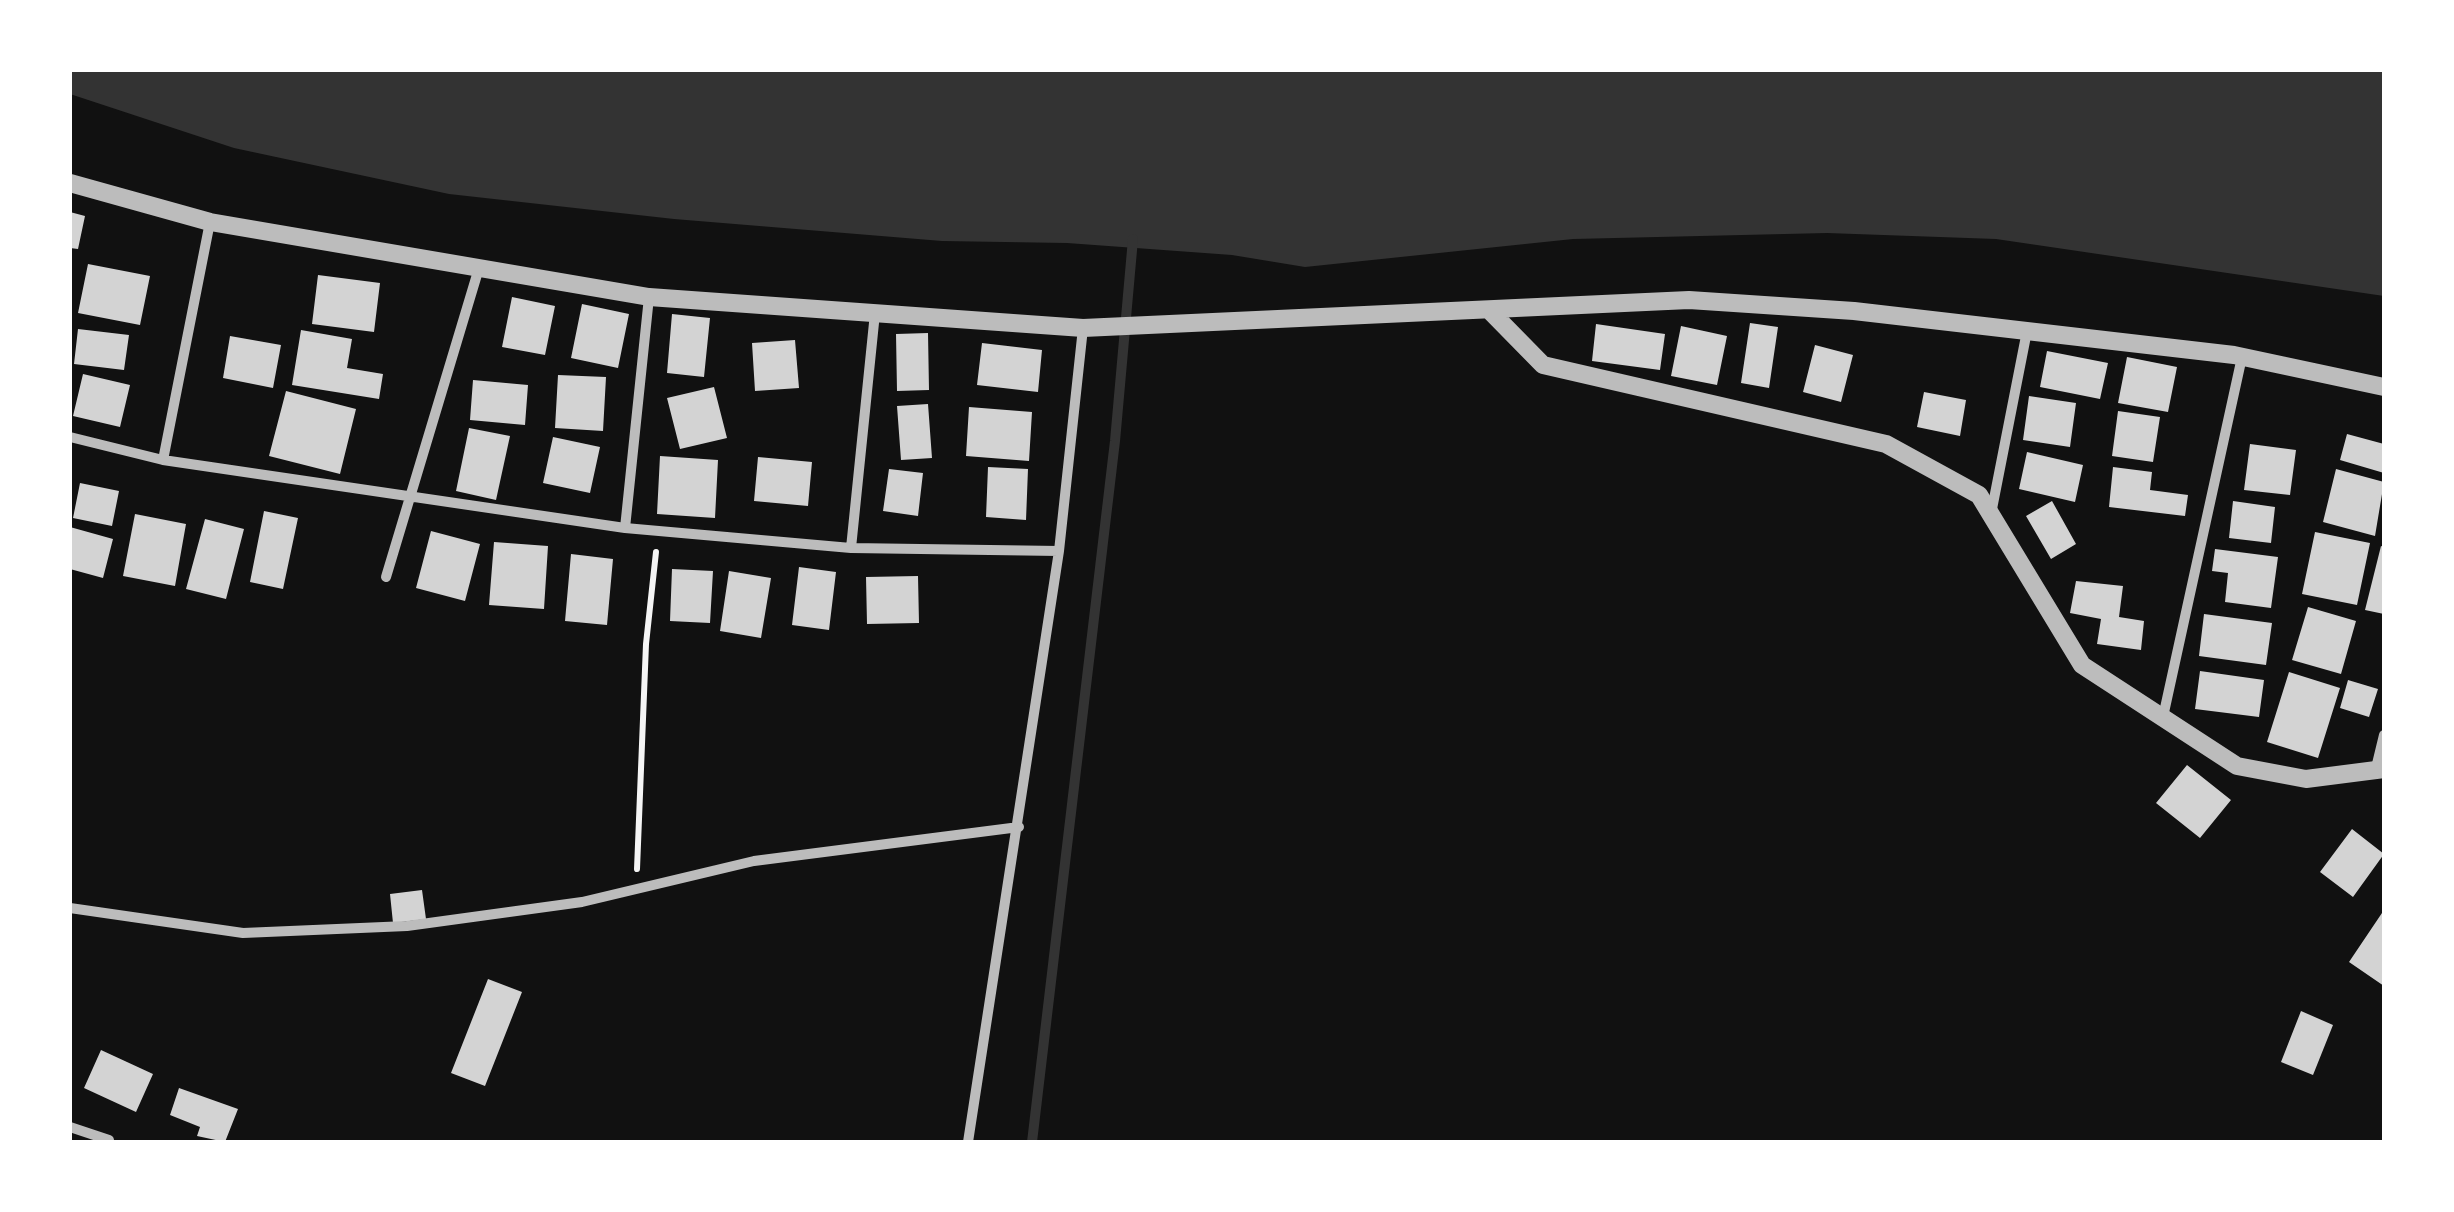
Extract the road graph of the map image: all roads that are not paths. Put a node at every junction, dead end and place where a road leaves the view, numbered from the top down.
1 (70, 183) edge
2 (210, 222) junction
3 (479, 268) junction
4 (650, 297) junction
5 (1490, 311) junction
6 (875, 313) junction
7 (1083, 328) junction
8 (2027, 331) junction
9 (2242, 357) junction
10 (2384, 387) edge
11 (70, 437) edge
12 (163, 460) junction
13 (408, 496) junction
14 (1991, 514) junction
15 (625, 528) junction
16 (851, 548) junction
17 (1059, 551) junction
18 (386, 577) dead end
19 (2163, 717) junction
20 (2384, 735) edge
21 (2380, 768) edge
22 (1019, 827) junction
23 (70, 908) edge
24 (70, 1127) edge
25 (110, 1140) dead end
26 (968, 1142) edge

1 - 2 street
2 - 3 street
2 - 12 street
3 - 4 street
3 - 13 street
4 - 6 street
4 - 15 street
5 - 7 street
5 - 8 street
5 - 14 street
6 - 7 street
6 - 16 street
7 - 17 street
8 - 9 street
8 - 14 street
9 - 10 street
9 - 19 street
11 - 12 street
12 - 13 street
13 - 15 street
13 - 18 street
14 - 19 street
15 - 16 street
16 - 17 street
17 - 22 street
19 - 21 street
20 - 21 street
22 - 23 street
22 - 26 street
24 - 25 street

